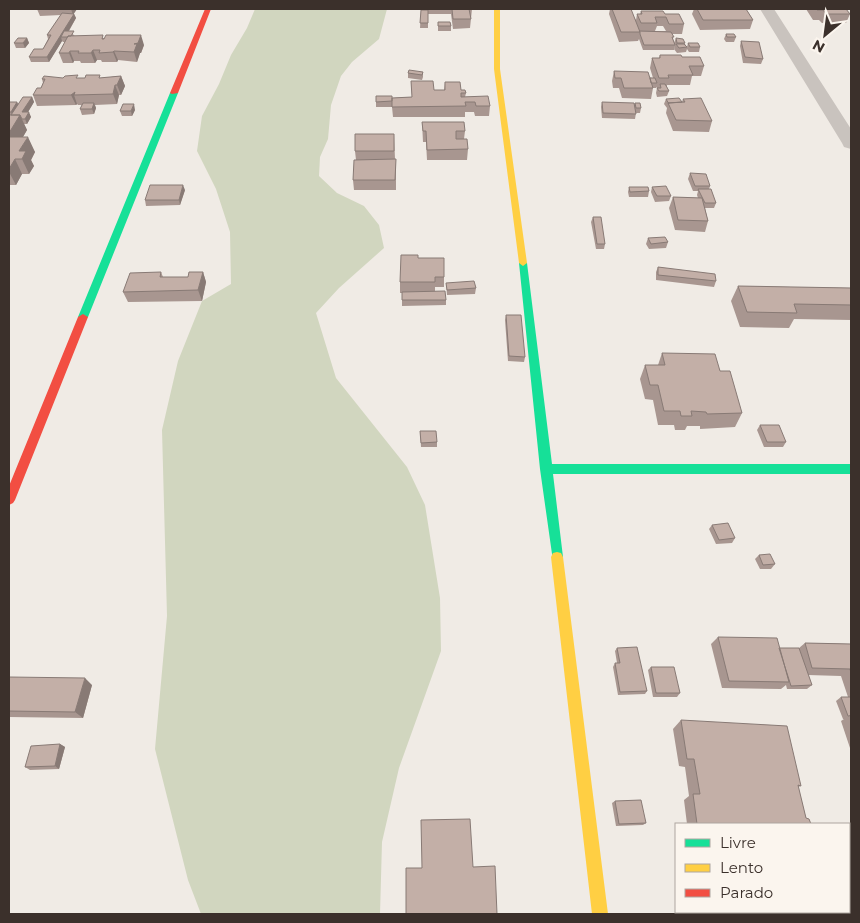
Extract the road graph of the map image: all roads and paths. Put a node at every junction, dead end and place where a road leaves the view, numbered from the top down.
1 (208, 9) edge
2 (497, 9) edge
3 (767, 9) edge
4 (851, 143) edge
5 (546, 469) junction
6 (851, 469) edge
7 (14, 473) edge
8 (9, 500) edge
9 (600, 914) edge

1 - 7 street
2 - 5 street
3 - 4 street
5 - 6 street
5 - 9 street
7 - 8 street

